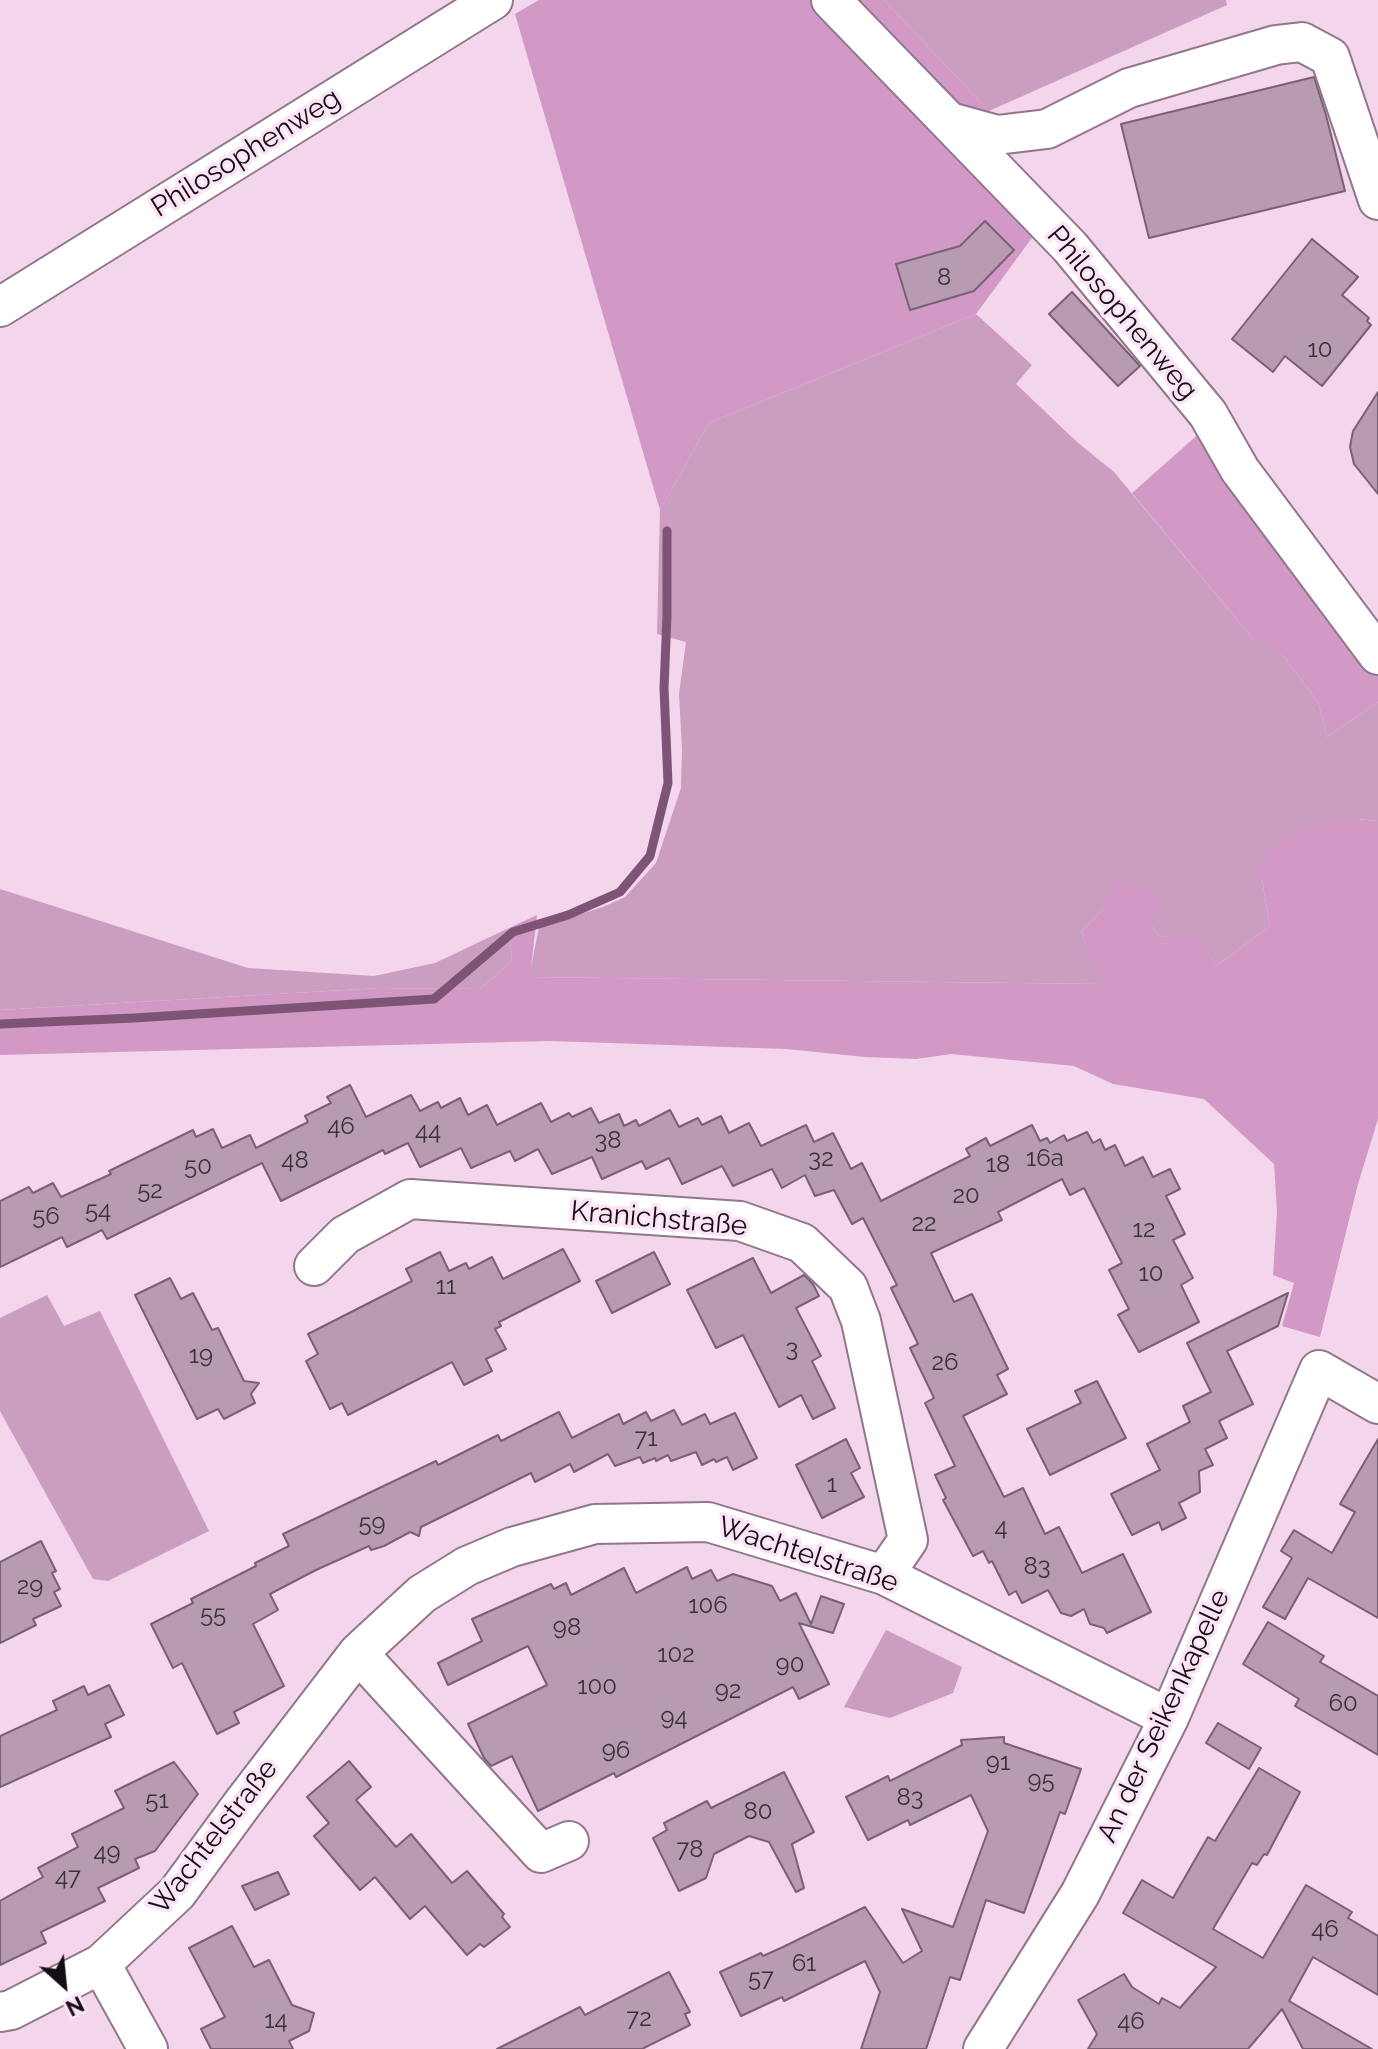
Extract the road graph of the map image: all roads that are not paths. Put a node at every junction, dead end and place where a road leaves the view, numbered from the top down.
1 (493, 0) edge
2 (831, 0) edge
3 (948, 121) junction
4 (1378, 200) edge
5 (0, 307) edge
6 (1378, 655) edge
7 (314, 1266) dead end
8 (1378, 1404) edge
9 (884, 1575) junction
10 (358, 1653) junction
11 (1169, 1718) junction
12 (569, 1841) dead end
13 (101, 1964) junction
14 (0, 2012) edge
15 (990, 2047) edge
16 (148, 2049) edge

1 - 5 street, Philosophenweg
2 - 3 street, Philosophenweg
3 - 4 street
3 - 6 street, Philosophenweg
7 - 9 street, Kranichstraße
8 - 11 street, An der Seikenkapelle
9 - 10 street, Wachtelstraße
9 - 11 street, Wachtelstraße
10 - 12 street
10 - 13 street, Wachtelstraße
11 - 15 street, An der Seikenkapelle
13 - 14 street, Wachtelstraße
13 - 16 street

